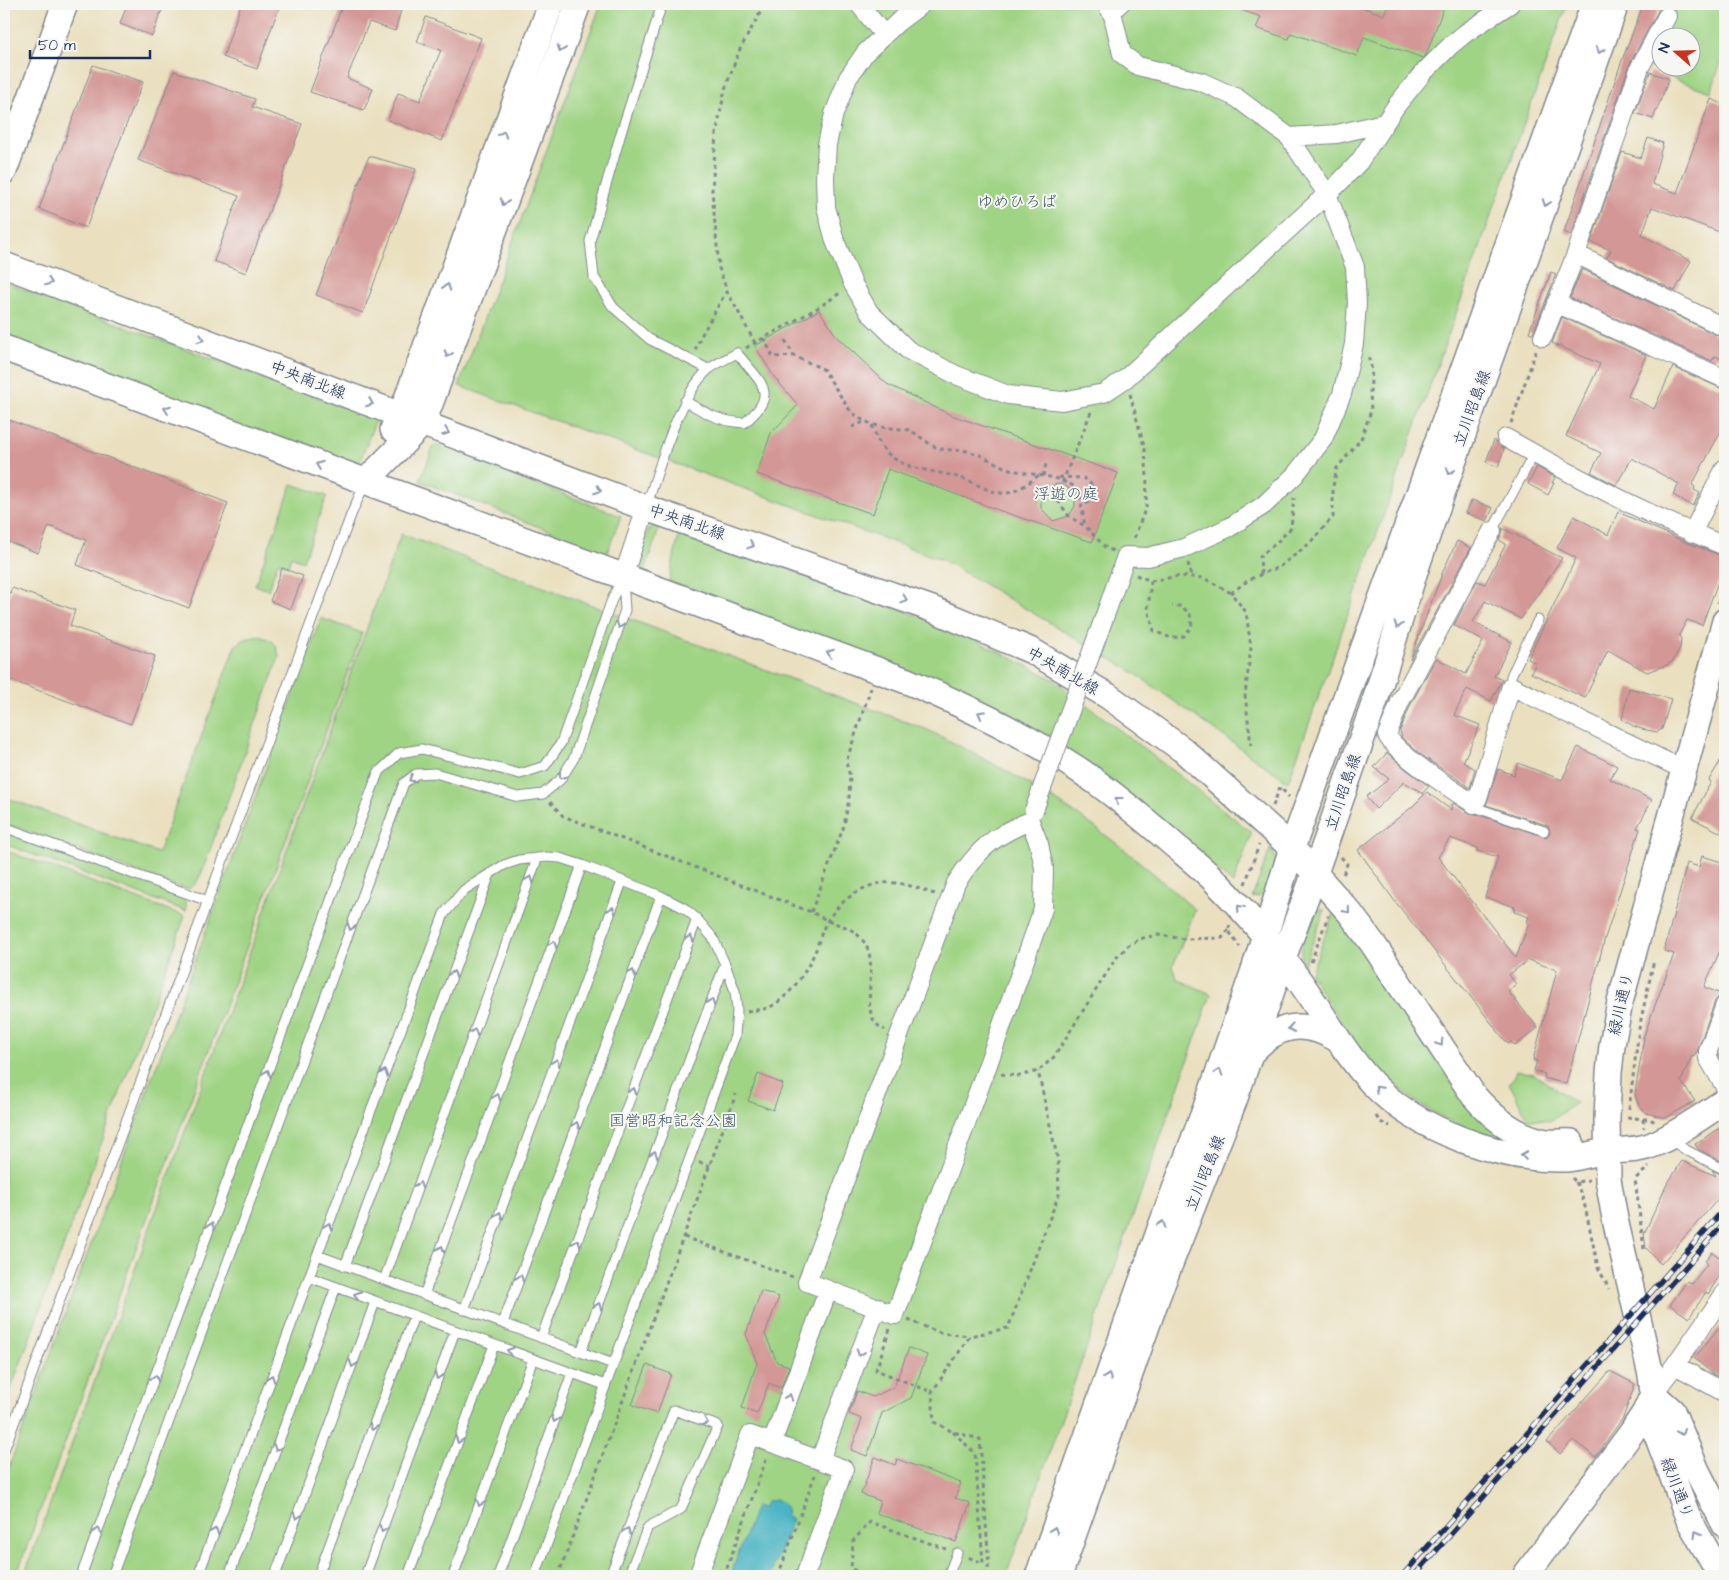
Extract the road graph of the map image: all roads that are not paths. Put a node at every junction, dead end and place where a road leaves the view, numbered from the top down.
1 (65, 4) edge
2 (551, 4) edge
3 (578, 4) edge
4 (662, 4) edge
5 (859, 4) edge
6 (922, 4) edge
7 (1510, 4) edge
8 (1594, 4) edge
9 (1616, 4) edge
10 (1115, 8) edge
11 (1667, 16) dead end
12 (884, 35) junction
13 (1384, 123) junction
14 (1289, 137) junction
15 (4, 171) edge
16 (1327, 194) junction
17 (1576, 254) junction
18 (4, 265) edge
19 (1556, 303) junction
20 (1725, 328) edge
21 (1542, 337) road end
22 (4, 348) edge
23 (708, 369) junction
24 (1725, 379) edge
25 (685, 401) junction
26 (412, 419) junction
27 (1506, 438) road end
28 (1534, 454) junction
29 (1725, 468) edge
30 (365, 482) junction
31 (646, 508) junction
32 (1492, 531) joint
33 (1692, 533) junction
34 (1725, 546) edge
35 (622, 577) junction
36 (1538, 620) dead end
37 (1725, 621) edge
38 (1511, 686) junction
39 (1684, 770) junction
40 (1474, 804) junction
41 (1032, 815) junction
42 (4, 827) edge
43 (1544, 831) dead end
44 (1292, 848) junction
45 (537, 859) junction
46 (582, 865) junction
47 (1315, 873) junction
48 (490, 874) junction
49 (622, 882) junction
50 (661, 896) junction
51 (208, 902) junction
52 (697, 919) junction
53 (1265, 936) junction
54 (1283, 958) junction
55 (725, 964) junction
56 (1725, 1005) edge
57 (1337, 1039) junction
58 (1250, 1055) junction
59 (1725, 1087) edge
60 (1725, 1101) edge
61 (1666, 1138) junction
62 (1607, 1151) junction
63 (1725, 1170) edge
64 (317, 1255) junction
65 (345, 1266) junction
66 (309, 1277) junction
67 (384, 1280) junction
68 (336, 1288) junction
69 (828, 1290) junction
70 (1725, 1293) edge
71 (424, 1295) junction
72 (375, 1302) junction
73 (877, 1307) junction
74 (464, 1310) junction
75 (414, 1316) junction
76 (503, 1324) junction
77 (455, 1330) junction
78 (542, 1338) junction
79 (494, 1345) junction
80 (581, 1352) junction
81 (533, 1359) junction
82 (613, 1364) junction
83 (1675, 1365) junction
84 (572, 1373) junction
85 (605, 1385) junction
86 (1653, 1394) junction
87 (1725, 1394) edge
88 (772, 1443) junction
89 (4, 1450) edge
90 (820, 1460) junction
91 (1725, 1525) edge
92 (956, 1553) road end
93 (81, 1576) edge
94 (112, 1576) edge
95 (198, 1576) edge
96 (229, 1576) edge
97 (275, 1576) edge
98 (318, 1576) edge
99 (365, 1576) edge
100 (408, 1576) edge
101 (453, 1576) edge
102 (498, 1576) edge
103 (536, 1576) edge
104 (610, 1576) edge
105 (628, 1576) edge
106 (698, 1576) edge
107 (805, 1576) edge
108 (948, 1576) edge
109 (1038, 1576) edge
110 (1059, 1576) edge
111 (1524, 1576) edge
112 (1721, 1576) edge

1 - 15 main road
26 -> 2 main road
3 -> 26 main road
4 - 23 lane
5 - 12 street
6 - 12 street
7 - 13 street
8 - 44 main road, 立川昭島線
9 -> 47 main road, 立川昭島線
10 - 14 street
11 - 17 street
12 - 16 street
13 - 14 street
13 - 16 street
14 - 16 street
16 - 41 street, bridge
17 - 19 street
17 - 20 street
18 -> 26 main road, 中央南北線
19 - 21 street
19 - 24 street
30 -> 22 main road
23 - 25 lane
23 - 25 lane
25 - 31 lane
26 - 30 main road
26 -> 31 main road, 中央南北線
27 - 28 street
28 - 32 lane
28 - 33 street
29 - 33 street
30 - 35 main road
30 - 51 lane
31 - 35 street
31 -> 44 main road, 中央南北線
32 - 40 street
33 - 34 street
53 -> 35 main road
93 -> 35 lane
35 -> 94 lane
36 - 38 lane
37 - 39 main road, 緑川通り
38 - 39 street
38 - 40 street
39 - 62 main road, 緑川通り
40 - 43 lane
41 - 69 street
41 - 73 street
42 - 51 lane
44 - 47 main road, 中央南北線
44 - 53 main road, 立川昭島線
45 - 46 lane
45 - 48 lane
67 -> 45 lane
46 - 49 lane
71 -> 46 lane
47 - 54 main road, 立川昭島線
47 -> 62 main road, 中央南北線
64 -> 48 lane
65 -> 48 lane
49 - 50 lane
74 -> 49 lane
50 - 52 lane
76 -> 50 lane
51 - 89 lane
52 - 55 lane
78 -> 52 lane
53 - 54 main road
109 -> 53 main road, 立川昭島線
54 - 57 main road
54 - 58 main road, 立川昭島線
80 -> 55 lane
55 - 82 lane
56 - 59 street
57 -> 58 main road
62 -> 57 main road
58 - 110 main road, 立川昭島線
60 - 61 main road
61 - 62 main road
61 - 63 lane
62 - 86 main road, 緑川通り
64 - 65 lane
64 - 66 lane
65 - 67 lane
66 - 68 lane
95 -> 66 lane
67 - 71 lane
72 -> 68 lane
68 -> 96 lane
69 - 73 street
88 -> 69 street
70 - 83 street
71 - 74 lane
72 - 75 lane
72 -> 97 lane
73 -> 90 street
74 - 76 lane
75 - 77 lane
75 -> 98 lane
76 - 78 lane
77 - 79 lane
77 -> 99 lane
78 - 80 lane
81 -> 79 lane
79 -> 100 lane
80 - 82 lane
81 - 84 lane
81 -> 101 lane
82 - 85 lane
83 - 86 street
83 - 87 street
84 - 85 lane
84 -> 102 lane
85 - 103 lane
86 -> 91 main road, 緑川通り
86 - 111 main road
112 -> 86 main road, 緑川通り
88 - 90 street
88 - 106 street
90 - 107 street
92 - 108 lane
104 -> 105 lane

